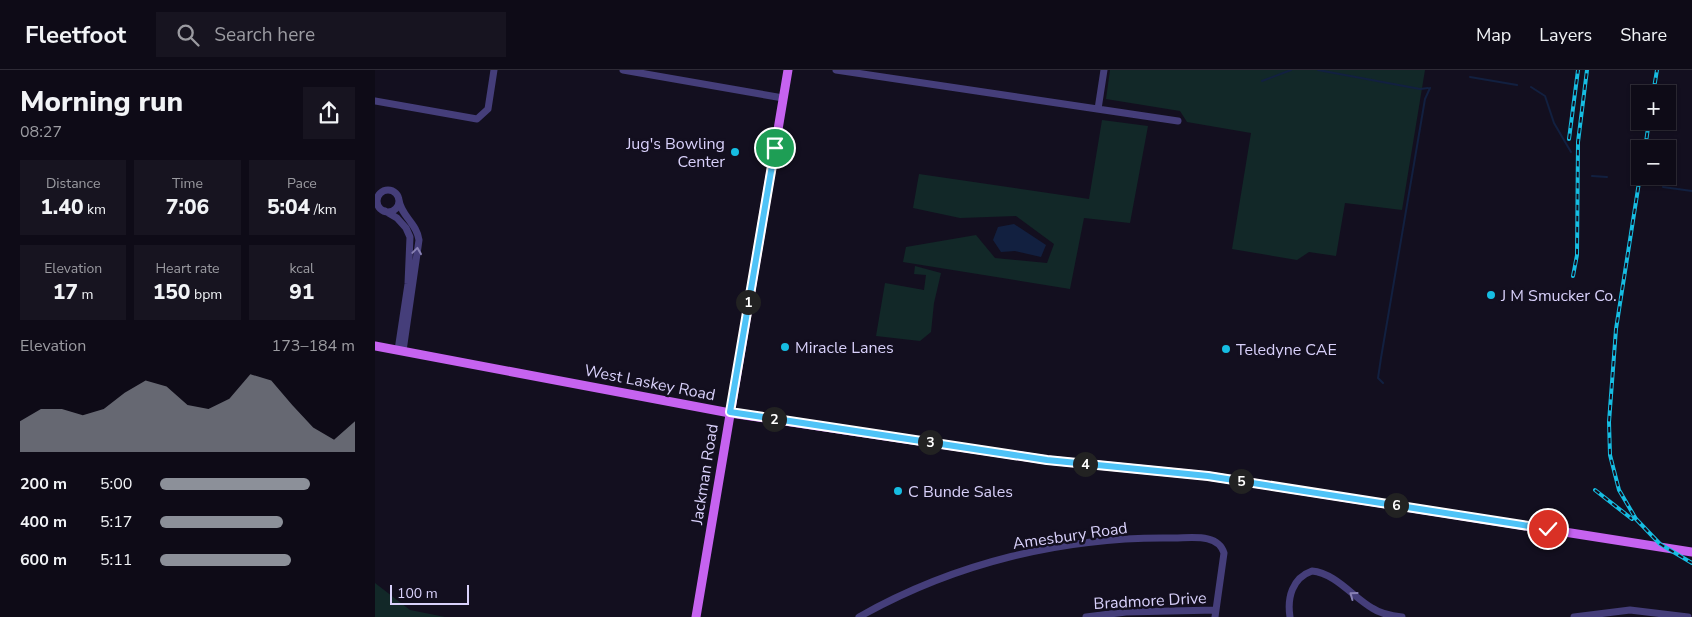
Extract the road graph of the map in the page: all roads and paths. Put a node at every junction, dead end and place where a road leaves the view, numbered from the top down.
1 (494, 70) edge
2 (623, 70) edge
3 (788, 70) edge
4 (836, 70) edge
5 (1104, 70) edge
6 (783, 98) junction
7 (375, 101) edge
8 (1098, 109) junction
9 (1178, 121) dead end
10 (399, 200) junction
11 (385, 211) junction
12 (375, 346) edge
13 (401, 350) junction
14 (730, 412) junction
15 (1692, 552) edge
16 (873, 609) junction
17 (1215, 614) edge
18 (696, 617) edge
19 (859, 617) edge
20 (878, 617) edge
21 (1086, 617) edge
22 (1290, 617) edge
23 (1398, 617) edge
24 (1574, 617) edge
25 (1688, 617) edge

1 - 7 street
2 - 6 street
3 - 6 main road, Jackman Road
4 - 8 street
5 - 8 street
6 - 14 main road, Jackman Road
8 - 9 street
10 - 11 street
10 - 11 street
13 -> 10 street
11 - 13 street
12 - 13 main road, West Laskey Road
13 - 14 main road, West Laskey Road
14 - 15 main road, West Laskey Road
14 - 18 main road, Jackman Road
16 - 17 street, Amesbury Road
16 - 19 street, Amesbury Road
16 - 20 street
17 - 21 street, Bradmore Drive
23 -> 22 street
24 - 25 street

